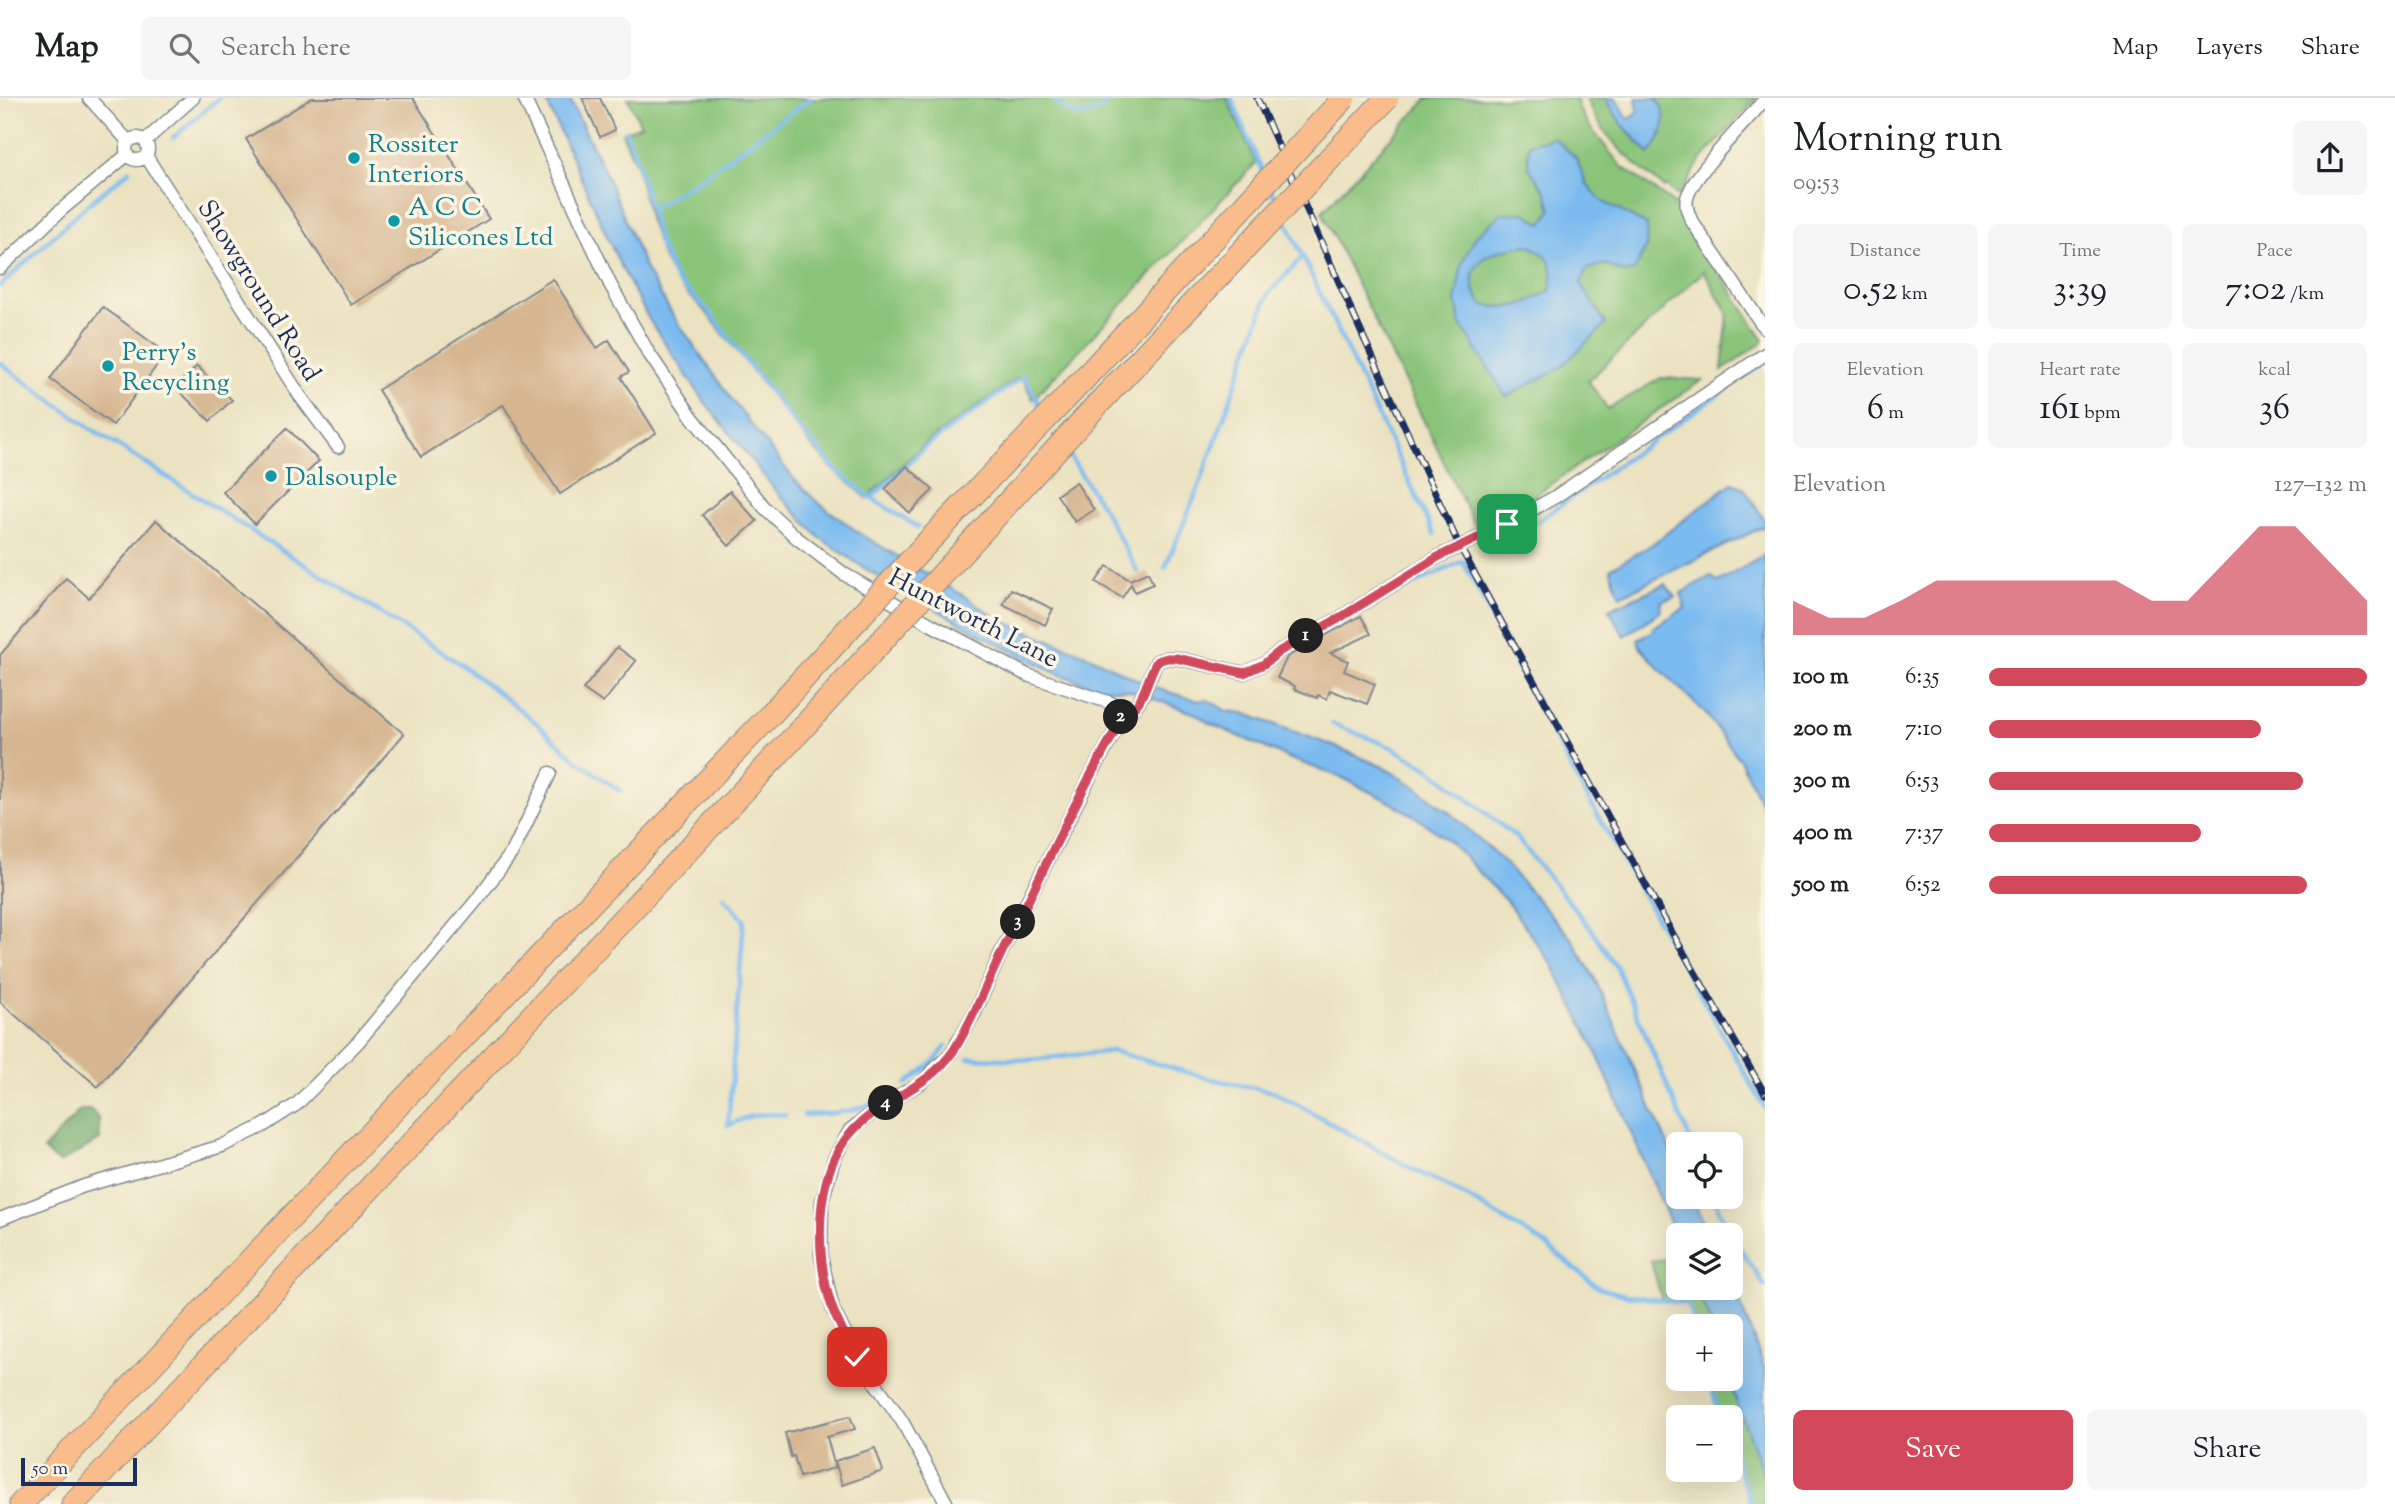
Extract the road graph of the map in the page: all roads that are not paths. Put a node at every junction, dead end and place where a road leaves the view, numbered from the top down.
1 (89, 98) edge
2 (193, 98) edge
3 (524, 98) edge
4 (1344, 98) edge
5 (1387, 98) edge
6 (1765, 99) edge
7 (128, 141) junction
8 (145, 141) junction
9 (127, 155) junction
10 (146, 156) junction
11 (0, 268) edge
12 (1765, 329) edge
13 (1765, 354) edge
14 (338, 447) dead end
15 (1118, 718) junction
16 (550, 773) dead end
17 (0, 1219) edge
18 (21, 1504) edge
19 (74, 1504) edge
20 (947, 1504) edge

1 - 7 street
2 - 8 street
3 - 15 street, Huntworth Lane
4 - 18 highway, bridge
5 - 19 highway, bridge
6 - 12 street
7 - 8 street
7 - 9 street
8 - 10 street
9 - 10 street
9 - 11 street
10 - 14 street, Showground Road
13 - 15 street
15 - 20 street
16 - 17 street

